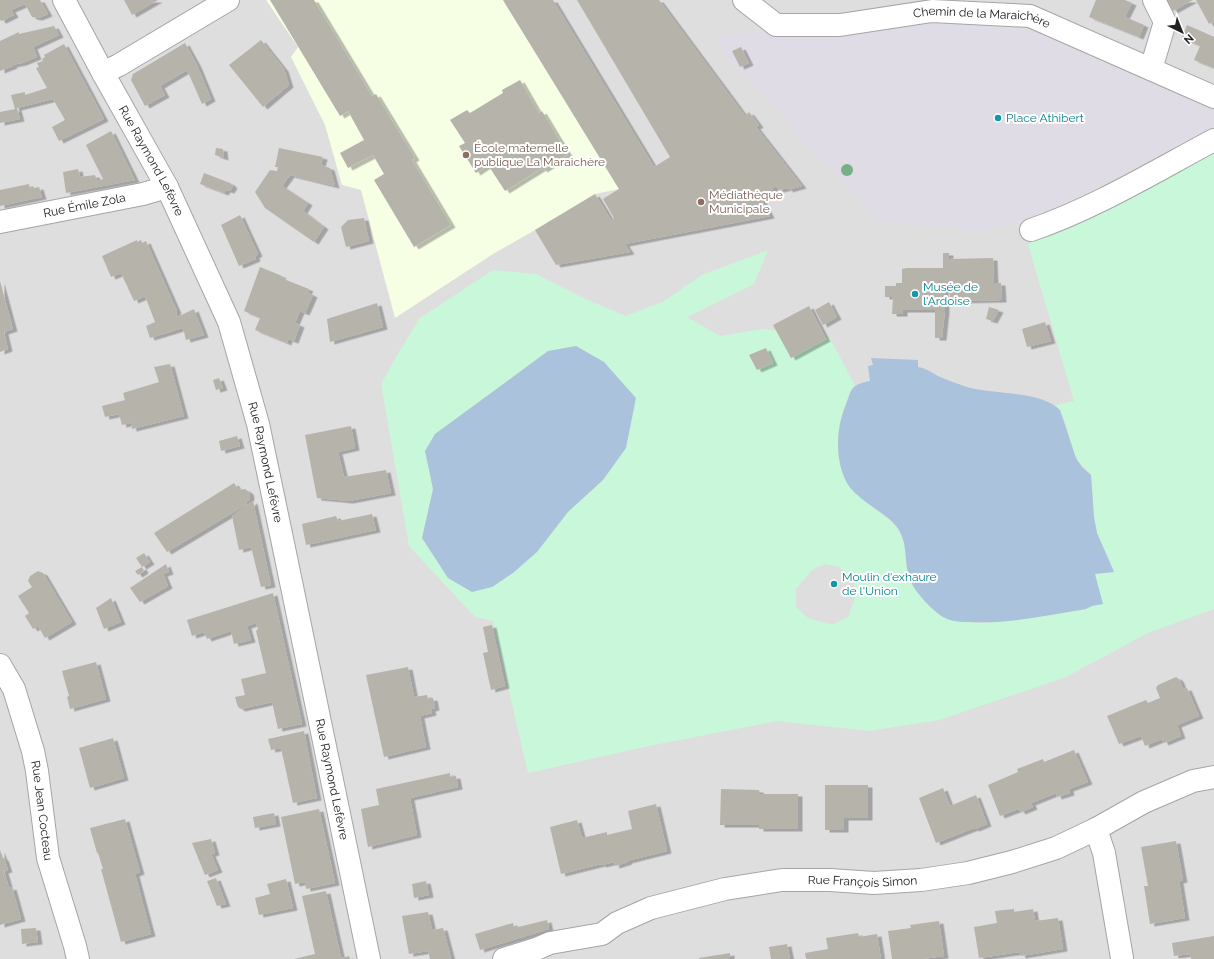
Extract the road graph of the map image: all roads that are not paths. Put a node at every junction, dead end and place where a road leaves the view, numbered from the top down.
1 (64, 0) edge
2 (228, 0) edge
3 (744, 0) edge
4 (1154, 0) edge
5 (976, 7) edge
6 (1151, 69) junction
7 (103, 72) junction
8 (1214, 97) edge
9 (1214, 140) edge
10 (167, 187) junction
11 (0, 222) edge
12 (1031, 230) dead end
13 (0, 665) edge
14 (1214, 777) edge
15 (1096, 829) junction
16 (1122, 958) dead end
17 (78, 959) edge
18 (369, 959) edge
19 (504, 959) edge

1 - 7 street, Rue Raymond Lefèvre
2 - 7 street
3 - 5 street, Chemin de la Maraichère
4 - 6 street
5 - 6 street, Chemin de la Maraichère
6 - 8 street, Chemin de la Maraichère
7 - 10 street, Rue Raymond Lefèvre
9 - 12 street
10 - 11 street, Rue Émile Zola
10 - 18 street, Rue Raymond Lefèvre
13 - 17 street, Rue Jean Cocteau
14 - 15 street, Rue François Simon
15 - 16 street
15 - 19 street, Rue François Simon

